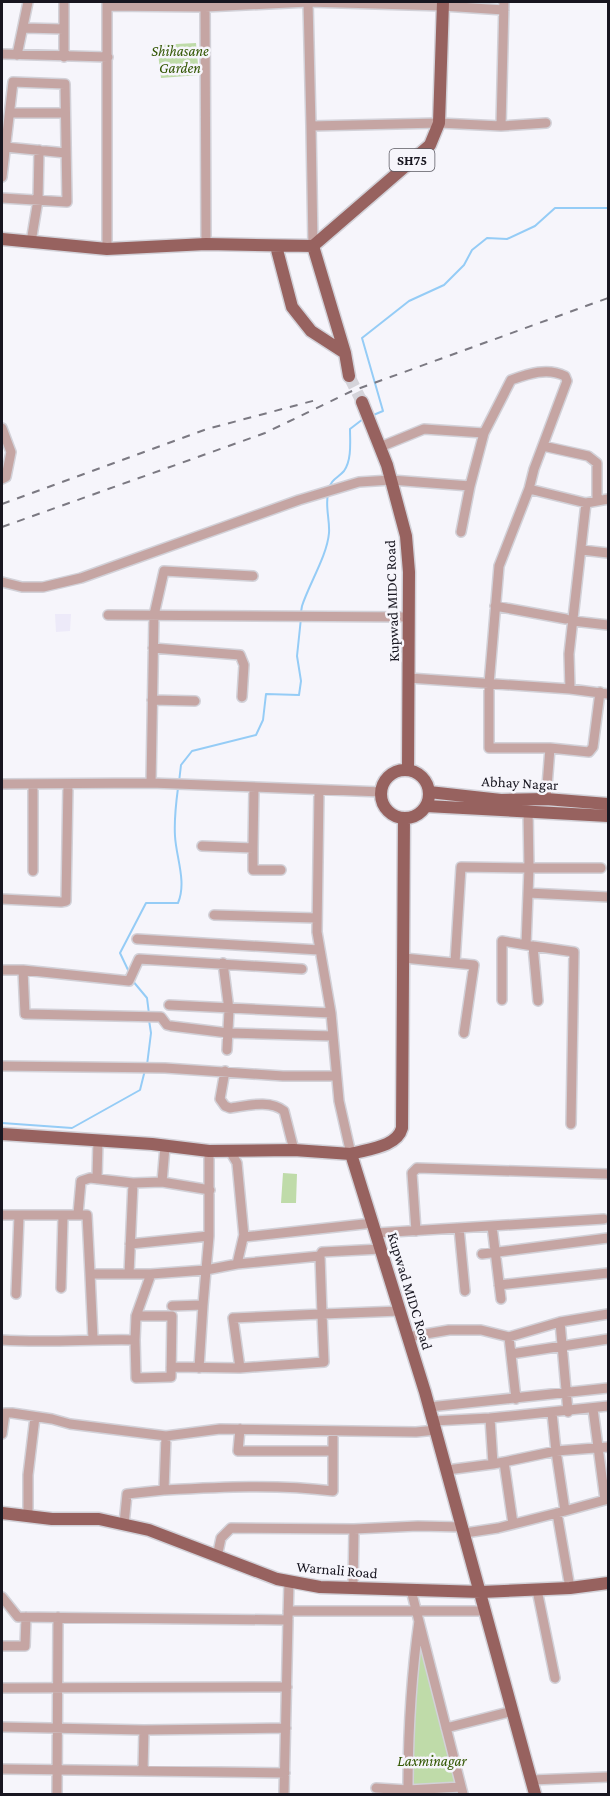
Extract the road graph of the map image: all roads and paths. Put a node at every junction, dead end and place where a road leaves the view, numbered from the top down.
1 (28, 2) edge
2 (64, 2) edge
3 (308, 2) edge
4 (107, 4) edge
5 (205, 4) edge
6 (394, 4) edge
7 (443, 4) edge
8 (504, 6) edge
9 (24, 28) junction
10 (64, 29) junction
11 (2, 54) edge
12 (18, 55) junction
13 (64, 57) junction
14 (108, 57) junction
15 (10, 113) junction
16 (65, 113) junction
17 (439, 123) junction
18 (546, 123) dead end
19 (311, 126) junction
20 (501, 126) junction
21 (5, 147) junction
22 (39, 150) junction
23 (66, 153) junction
24 (2, 177) edge
25 (2, 198) edge
26 (38, 200) junction
27 (2, 239) edge
28 (31, 242) junction
29 (206, 244) junction
30 (276, 246) junction
31 (313, 246) junction
32 (107, 249) junction
33 (345, 353) junction
34 (349, 376) tunnel mouth
35 (362, 402) tunnel mouth
36 (2, 428) edge
37 (484, 433) junction
38 (543, 446) junction
39 (380, 447) junction
40 (2, 480) edge
41 (391, 480) junction
42 (470, 486) junction
43 (529, 489) junction
44 (609, 499) edge
45 (597, 501) junction
46 (586, 503) junction
47 (460, 532) dead end
48 (582, 550) junction
49 (609, 553) edge
50 (254, 576) dead end
51 (2, 582) edge
52 (495, 606) junction
53 (108, 615) dead end
54 (154, 615) junction
55 (409, 617) junction
56 (569, 620) junction
57 (609, 625) edge
58 (153, 648) junction
59 (409, 678) junction
60 (489, 684) junction
61 (570, 689) junction
62 (604, 693) edge
63 (242, 697) dead end
64 (152, 699) junction
65 (195, 701) dead end
66 (550, 748) junction
67 (408, 770) junction
68 (151, 783) junction
69 (2, 784) edge
70 (33, 784) junction
71 (68, 784) junction
72 (254, 788) junction
73 (319, 790) junction
74 (382, 792) junction
75 (429, 792) junction
76 (546, 800) junction
77 (609, 804) edge
78 (426, 806) junction
79 (528, 810) junction
80 (609, 816) edge
81 (404, 819) junction
82 (202, 846) dead end
83 (253, 848) junction
84 (529, 868) junction
85 (601, 868) dead end
86 (281, 870) dead end
87 (33, 871) dead end
88 (528, 893) junction
89 (609, 897) edge
90 (2, 899) edge
91 (214, 915) dead end
92 (317, 918) junction
93 (137, 939) dead end
94 (530, 946) junction
95 (320, 950) junction
96 (404, 958) junction
97 (223, 963) junction
98 (455, 963) junction
99 (302, 969) dead end
100 (2, 970) edge
101 (22, 970) junction
102 (502, 1000) dead end
103 (538, 1001) dead end
104 (169, 1005) dead end
105 (229, 1010) junction
106 (331, 1013) junction
107 (228, 1033) junction
108 (464, 1034) dead end
109 (333, 1036) junction
110 (227, 1050) dead end
111 (2, 1066) edge
112 (225, 1071) junction
113 (336, 1076) junction
114 (571, 1124) dead end
115 (2, 1134) edge
116 (98, 1140) junction
117 (165, 1147) junction
118 (294, 1150) junction
119 (209, 1151) junction
120 (230, 1151) junction
121 (351, 1154) junction
122 (609, 1174) edge
123 (97, 1179) junction
124 (162, 1182) junction
125 (133, 1183) junction
126 (210, 1190) junction
127 (78, 1214) junction
128 (2, 1215) edge
129 (20, 1216) junction
130 (63, 1216) junction
131 (604, 1219) dead end
132 (492, 1226) junction
133 (375, 1228) junction
134 (459, 1228) junction
135 (416, 1231) junction
136 (243, 1234) junction
137 (209, 1236) junction
138 (609, 1238) edge
139 (130, 1244) junction
140 (381, 1249) junction
141 (495, 1252) junction
142 (482, 1254) dead end
143 (320, 1256) junction
144 (237, 1264) junction
145 (206, 1270) junction
146 (609, 1273) edge
147 (90, 1274) junction
148 (129, 1274) junction
149 (151, 1274) junction
150 (499, 1285) junction
151 (61, 1288) dead end
152 (465, 1291) dead end
153 (16, 1294) dead end
154 (501, 1299) dead end
155 (203, 1305) junction
156 (172, 1306) dead end
157 (400, 1311) junction
158 (322, 1314) junction
159 (609, 1314) edge
160 (136, 1316) junction
161 (560, 1322) junction
162 (408, 1337) junction
163 (509, 1337) junction
164 (609, 1338) edge
165 (93, 1339) junction
166 (2, 1340) edge
167 (135, 1340) junction
168 (560, 1346) junction
169 (511, 1354) junction
170 (171, 1367) junction
171 (199, 1368) junction
172 (240, 1368) junction
173 (609, 1388) edge
174 (566, 1394) junction
175 (516, 1399) junction
176 (609, 1406) edge
177 (429, 1407) junction
178 (593, 1409) junction
179 (568, 1412) junction
180 (552, 1413) junction
181 (35, 1417) junction
182 (489, 1418) junction
183 (435, 1426) junction
184 (240, 1430) junction
185 (333, 1431) junction
186 (2, 1434) edge
187 (166, 1436) junction
188 (609, 1447) edge
189 (597, 1449) junction
190 (333, 1451) junction
191 (556, 1451) junction
192 (504, 1462) junction
193 (493, 1464) junction
194 (447, 1470) junction
195 (604, 1474) edge
196 (164, 1490) junction
197 (561, 1512) junction
198 (2, 1513) edge
199 (28, 1516) junction
200 (124, 1524) junction
201 (513, 1524) junction
202 (354, 1529) junction
203 (464, 1530) junction
204 (217, 1557) junction
205 (290, 1582) junction
206 (609, 1583) edge
207 (353, 1588) junction
208 (570, 1588) junction
209 (411, 1590) junction
210 (537, 1590) junction
211 (481, 1592) junction
212 (2, 1597) edge
213 (416, 1610) junction
214 (486, 1611) junction
215 (288, 1616) junction
216 (26, 1617) junction
217 (58, 1617) junction
218 (419, 1621) junction
219 (2, 1646) edge
220 (555, 1678) dead end
221 (286, 1687) junction
222 (2, 1688) edge
223 (58, 1688) junction
224 (513, 1711) junction
225 (2, 1726) edge
226 (57, 1727) junction
227 (286, 1728) junction
228 (446, 1728) junction
229 (144, 1730) junction
230 (2, 1769) edge
231 (57, 1770) junction
232 (143, 1771) junction
233 (285, 1773) junction
234 (609, 1777) edge
235 (531, 1780) junction
236 (376, 1788) dead end
237 (408, 1790) junction
238 (462, 1791) edge
239 (57, 1794) edge
240 (285, 1794) edge
241 (535, 1794) edge

1 - 9 street
2 - 10 street
3 - 5 street
3 - 6 street
3 - 19 street
4 - 5 street
4 - 14 street
5 - 29 street
6 - 7 street
7 - 8 street
7 - 17 main road, SH75
8 - 20 street
9 - 10 street
9 - 12 street
10 - 13 street
11 - 12 street
12 - 13 street
13 - 14 street
14 - 32 street
15 - 16 street
15 - 16 street
15 - 21 street
16 - 23 street
17 - 19 street
17 - 20 street
17 - 31 main road, SH75
18 - 20 street
19 - 31 street
21 - 22 street
21 - 24 street
22 - 23 street
22 - 26 street
23 - 26 street
25 - 26 street
26 - 28 street
27 - 28 main road
28 - 32 main road
29 - 30 main road
29 - 32 main road
30 - 31 main road
30 - 33 main road
31 - 33 main road
33 - 34 main road
35 - 39 main road, Kupwad MIDC Road
36 - 40 street
37 - 38 street
37 - 39 street
37 - 42 street
38 - 43 street
38 - 45 street
39 - 41 main road, Kupwad MIDC Road
41 - 42 street
41 - 51 street
41 - 55 main road, Kupwad MIDC Road
42 - 47 street
43 - 46 street
43 - 52 street
44 - 45 street
45 - 46 street
46 - 48 street
48 - 49 street
48 - 56 street
50 - 54 street
52 - 56 street
52 - 60 street
53 - 54 street
54 - 55 street
54 - 58 street
55 - 59 main road, Kupwad MIDC Road
56 - 57 street
56 - 61 street
58 - 63 street
58 - 64 street
59 - 60 street
59 - 67 main road, Kupwad MIDC Road
60 - 61 street
60 - 66 street
61 - 62 street
62 - 66 street
64 - 65 street
64 - 68 street
66 - 76 street
67 - 74 main road
67 - 75 main road
68 - 71 street
68 - 72 street
69 - 70 street
70 - 71 street
70 - 87 street
71 - 90 street
72 - 73 street
72 - 83 street
73 - 74 street
73 - 92 street
74 - 81 main road
75 - 76 main road, Abhay Nagar
75 - 78 main road
76 - 77 main road, Abhay Nagar
78 - 79 main road
78 - 81 main road
79 - 80 main road
79 - 84 street
81 - 96 main road
82 - 83 street
83 - 86 street
84 - 85 street
84 - 88 street
84 - 98 street
88 - 89 street
88 - 94 street
91 - 92 street
92 - 95 street
93 - 95 street
94 - 102 street
94 - 103 street
94 - 114 street
95 - 106 street
96 - 98 street
96 - 121 main road
97 - 99 street
97 - 101 street
97 - 105 street
98 - 108 street
100 - 101 street
101 - 107 street
104 - 105 street
105 - 106 street
105 - 107 street
106 - 109 street
107 - 109 street
107 - 110 street
109 - 113 street
111 - 112 street
112 - 113 street
112 - 118 street
113 - 121 street
115 - 116 main road
116 - 117 main road
116 - 123 street
117 - 119 main road
117 - 124 street
118 - 120 main road
118 - 121 main road
119 - 120 main road
119 - 126 street
120 - 136 street
121 - 133 main road, Kupwad MIDC Road
122 - 135 street
123 - 125 street
123 - 127 street
124 - 125 street
124 - 126 street
125 - 139 street
126 - 137 street
127 - 130 street
127 - 147 street
128 - 129 street
129 - 130 street
129 - 153 street
130 - 151 street
131 - 132 street
132 - 134 street
132 - 141 street
133 - 135 street
133 - 136 street
133 - 140 main road, Kupwad MIDC Road
134 - 135 street
134 - 152 street
136 - 144 street
137 - 139 street
137 - 145 street
138 - 141 street
139 - 148 street
140 - 143 street
140 - 157 main road, Kupwad MIDC Road
141 - 142 street
141 - 150 street
143 - 144 street
143 - 158 street
144 - 145 street
145 - 149 street
145 - 155 street
146 - 150 street
147 - 148 street
147 - 165 street
148 - 149 street
149 - 160 street
150 - 154 street
155 - 156 street
155 - 171 street
157 - 158 street
157 - 162 main road, Kupwad MIDC Road
158 - 172 street
158 - 172 street
159 - 161 street
160 - 167 street
160 - 170 street
161 - 163 street
161 - 168 street
162 - 163 street
162 - 177 main road, Kupwad MIDC Road
163 - 169 street
164 - 168 street
165 - 166 street
165 - 167 street
167 - 170 street
168 - 169 street
168 - 174 street
169 - 175 street
170 - 171 street
171 - 172 street
173 - 174 street
174 - 175 street
174 - 179 street
175 - 177 street
176 - 178 street
177 - 183 main road, Kupwad MIDC Road
178 - 179 street
178 - 189 street
179 - 180 street
180 - 182 street
180 - 191 street
181 - 186 street
181 - 187 street
181 - 199 street
182 - 183 street
182 - 193 street
183 - 185 street
183 - 194 main road, Kupwad MIDC Road
184 - 185 street
184 - 187 street
184 - 190 street
185 - 190 street
187 - 196 street
188 - 189 street
189 - 191 street
189 - 195 street
190 - 196 street
191 - 192 street
191 - 197 street
192 - 193 street
192 - 201 street
193 - 194 street
194 - 203 main road, Kupwad MIDC Road
195 - 197 street
196 - 200 street
197 - 201 street
197 - 208 street
198 - 199 main road, Warnali Road
199 - 200 main road, Warnali Road
200 - 204 main road, Warnali Road
201 - 203 street
202 - 203 street
202 - 204 street
202 - 207 street
203 - 211 main road, Kupwad MIDC Road
204 - 205 main road, Warnali Road
205 - 207 main road, Warnali Road
205 - 215 street
206 - 208 main road, Warnali Road
207 - 209 main road, Warnali Road
208 - 210 main road, Warnali Road
209 - 211 main road, Warnali Road
209 - 213 street
210 - 211 main road, Warnali Road
210 - 220 street
211 - 214 main road, Kupwad MIDC Road
212 - 216 street
213 - 214 street
213 - 215 street
213 - 218 street
214 - 224 main road, Kupwad MIDC Road
215 - 217 street
215 - 221 street
216 - 217 street
216 - 219 street
217 - 223 street
218 - 228 street
218 - 237 street
221 - 223 street
221 - 227 street
222 - 223 street
223 - 226 street
224 - 228 street
224 - 235 main road, Kupwad MIDC Road
225 - 226 street
226 - 229 street
226 - 231 street
227 - 229 street
227 - 233 street
228 - 238 street
229 - 232 street
230 - 231 street
231 - 232 street
231 - 239 street
232 - 233 street
233 - 240 street
234 - 235 street
235 - 241 main road, Kupwad MIDC Road
236 - 237 street
237 - 238 street

